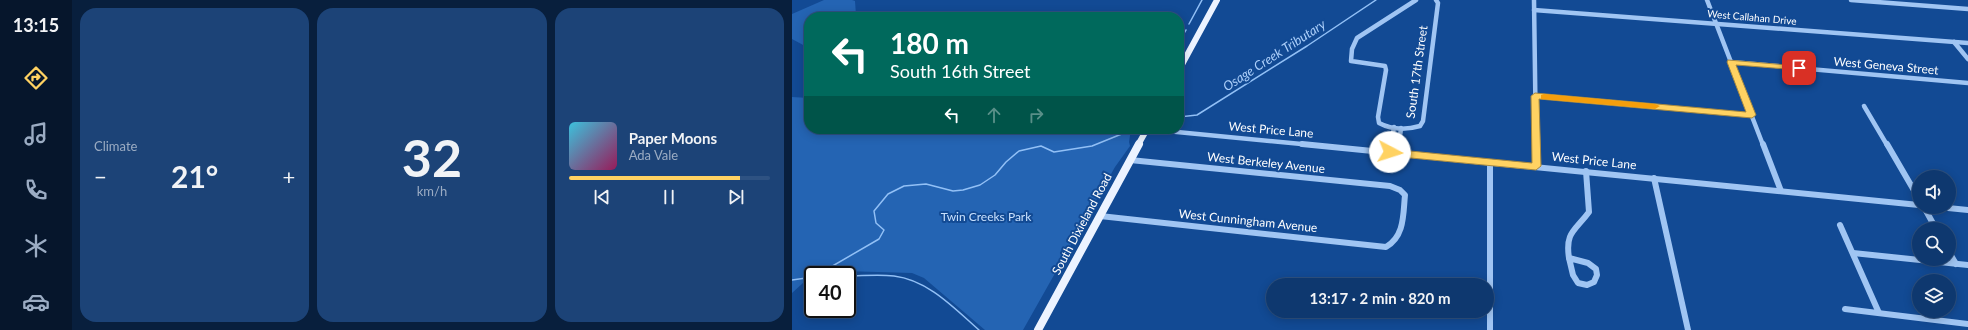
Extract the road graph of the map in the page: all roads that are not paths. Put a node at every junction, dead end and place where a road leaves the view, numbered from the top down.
1 (1217, 0) edge
2 (1416, 0) edge
3 (1436, 0) edge
4 (1534, 0) edge
5 (1707, 0) edge
6 (1851, 0) edge
7 (1923, 0) edge
8 (1927, 6) junction
9 (1968, 9) edge
10 (1534, 10) junction
11 (1716, 23) junction
12 (1954, 42) junction
13 (1968, 43) edge
14 (1968, 59) edge
15 (1184, 61) edge
16 (1731, 62) junction
17 (1968, 83) edge
18 (1535, 96) junction
19 (1864, 106) dead end
20 (1752, 115) junction
21 (1394, 127) junction
22 (1401, 128) junction
23 (1184, 133) edge
24 (1143, 134) edge
25 (1390, 152) junction
26 (1398, 153) junction
27 (1130, 160) junction
28 (1490, 162) junction
29 (1536, 166) junction
30 (1586, 171) junction
31 (1654, 178) junction
32 (1912, 187) edge
33 (1781, 191) junction
34 (1912, 204) edge
35 (1956, 209) edge
36 (1968, 210) edge
37 (1100, 216) junction
38 (1840, 225) dead end
39 (1394, 244) joint
40 (1853, 254) junction
41 (1569, 258) junction
42 (1912, 260) edge
43 (1956, 264) edge
44 (1968, 266) edge
45 (1845, 309) dead end
46 (1879, 313) junction
47 (1968, 324) edge
48 (1038, 330) edge
49 (1490, 330) edge
50 (1688, 330) edge

1 - 15 main road
2 - 21 street
3 - 22 street, South 17th Street
4 - 10 street
5 - 11 street
6 - 8 street
7 - 8 street
8 - 9 street
10 - 11 street, West Callahan Drive
10 - 18 street
11 - 12 street, West Callahan Drive
11 - 16 street
12 - 13 street, West Callahan Drive
12 - 14 street
16 - 17 street, West Geneva Street
16 - 20 street
18 - 20 street
18 - 29 street
19 - 32 street
20 - 33 street
21 - 22 street
21 - 25 street, South 17th Street
22 - 26 street, South 17th Street
23 - 25 street, West Price Lane
24 - 27 main road, South Dixieland Road
25 - 26 street, West Price Lane
26 - 28 street, West Price Lane
27 - 37 main road, South Dixieland Road
27 - 39 street, West Berkeley Avenue
28 - 29 street, West Price Lane
28 - 49 street
29 - 30 street, West Price Lane
30 - 31 street, West Price Lane
30 - 41 street
31 - 33 street, West Price Lane
31 - 50 street
33 - 34 street, West Price Lane
35 - 36 street
37 - 39 street, West Cunningham Avenue
37 - 48 main road, South Dixieland Road
38 - 40 street
40 - 42 street
40 - 46 street
41 - 41 street
43 - 44 street
45 - 46 street
46 - 47 street

